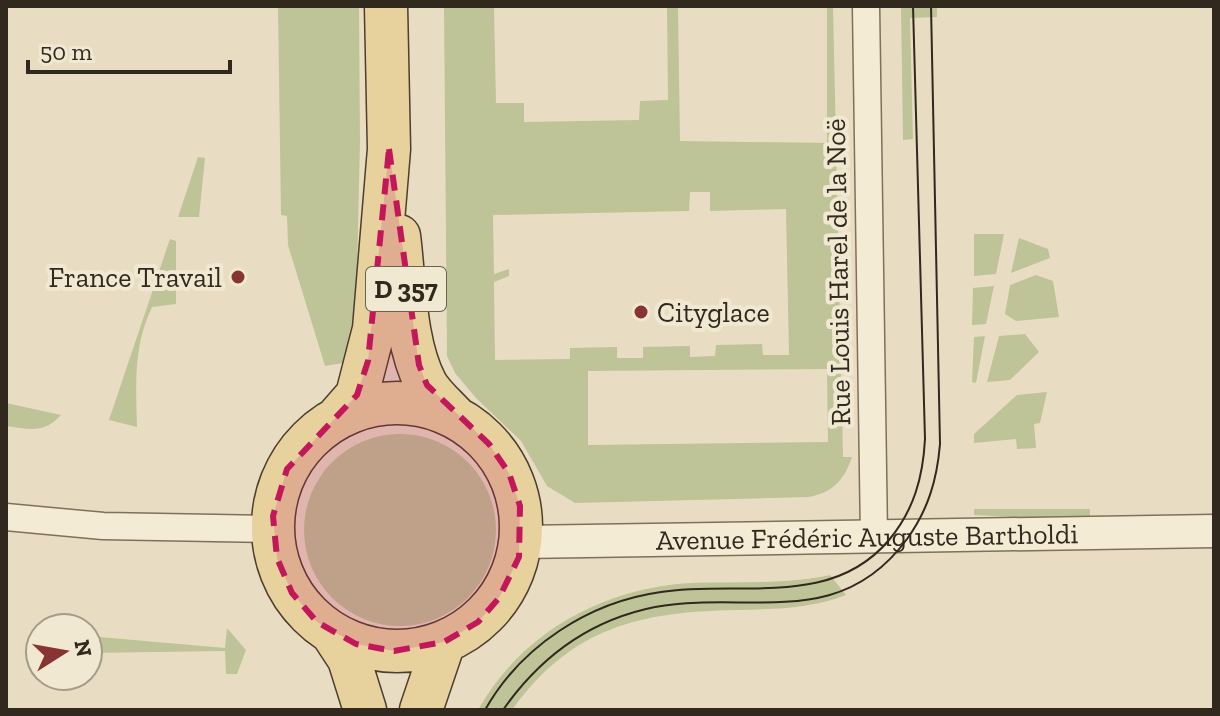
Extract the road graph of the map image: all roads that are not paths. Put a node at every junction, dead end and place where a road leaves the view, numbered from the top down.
1 (386, 6) edge
2 (866, 6) edge
3 (389, 149) junction
4 (455, 417) junction
5 (336, 419) junction
6 (6, 517) edge
7 (273, 529) junction
8 (1214, 531) edge
9 (874, 537) junction
10 (521, 542) junction
11 (332, 633) junction
12 (444, 642) junction
13 (365, 710) edge
14 (421, 710) edge

1 - 3 main road, D 357
2 - 9 street, Rue Louis Harel de la Noë
3 - 4 main road, D 357
3 - 5 main road, D 357
4 - 5 main road
4 - 10 main road
5 - 7 main road
6 - 7 street
7 - 11 main road
8 - 9 street, Avenue Frédéric Auguste Bartholdi
9 - 10 street, Avenue Frédéric Auguste Bartholdi
10 - 12 main road
11 - 12 main road
11 - 13 main road
12 - 14 main road

